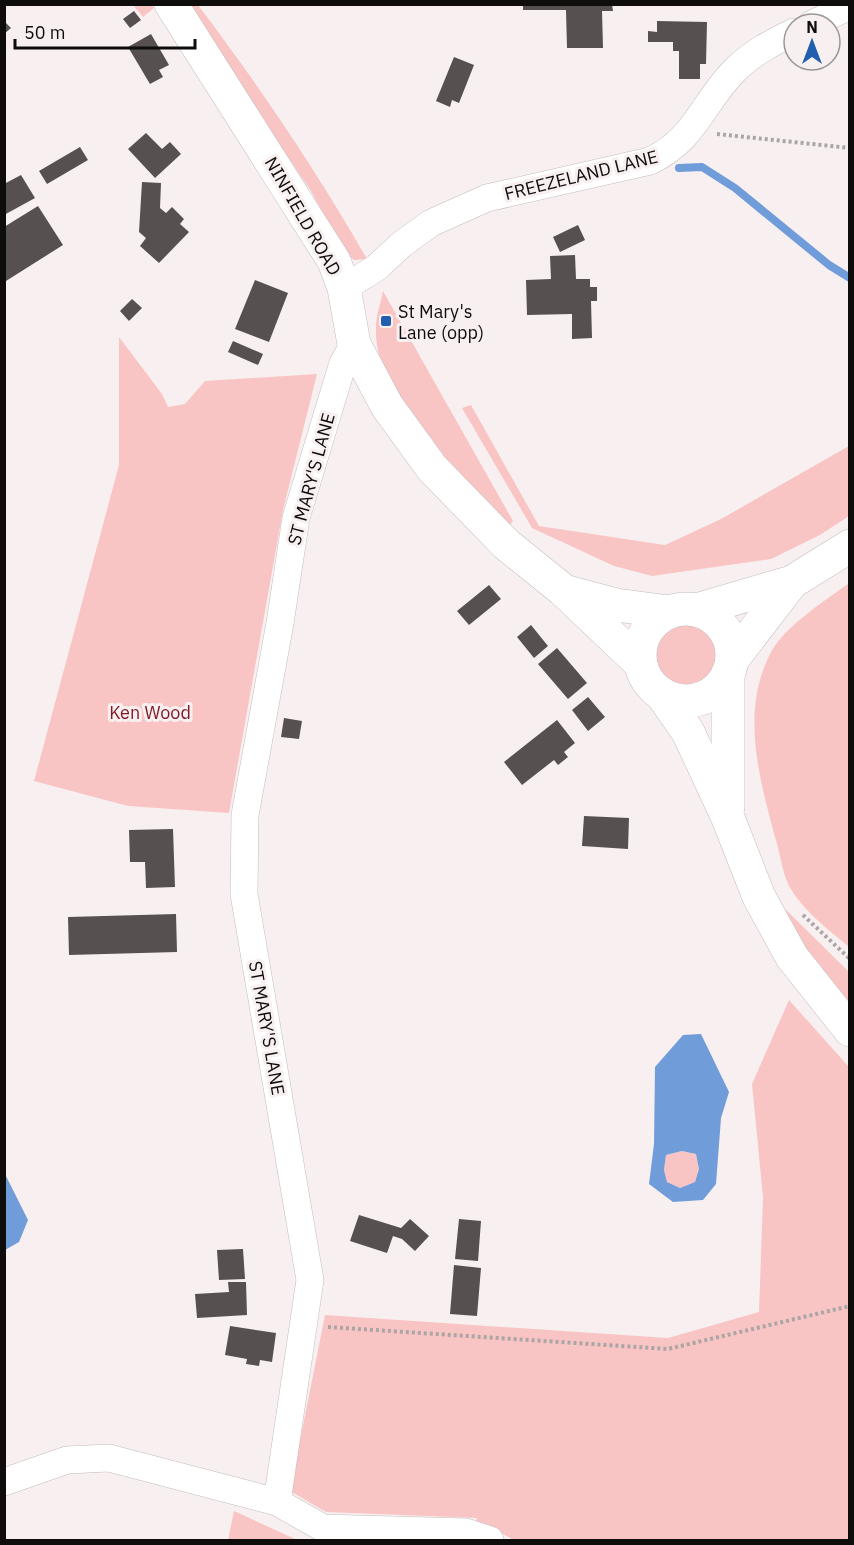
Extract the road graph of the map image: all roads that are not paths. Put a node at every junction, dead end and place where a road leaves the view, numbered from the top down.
1 (171, 4) edge
2 (782, 38) edge
3 (344, 288) junction
4 (354, 344) junction
5 (849, 546) edge
6 (792, 582) junction
7 (563, 590) junction
8 (682, 611) junction
9 (641, 664) junction
10 (730, 667) junction
11 (661, 693) junction
12 (728, 818) junction
13 (849, 1030) edge
14 (4, 1482) edge
15 (277, 1502) junction
16 (490, 1540) edge

1 - 3 main road, NINFIELD ROAD
2 - 3 street, FREEZELAND LANE
3 - 4 main road, NINFIELD ROAD
4 - 7 main road, NINFIELD ROAD
4 - 15 street, ST MARY'S LANE
5 - 6 main road
6 - 8 main road
6 - 10 main road
7 - 8 main road, NINFIELD ROAD
7 - 9 main road, NINFIELD ROAD
8 - 9 main road
8 - 10 main road
9 - 11 main road
10 - 11 main road
10 - 12 main road
11 - 12 main road
12 - 13 main road
14 - 15 street
15 - 16 street

